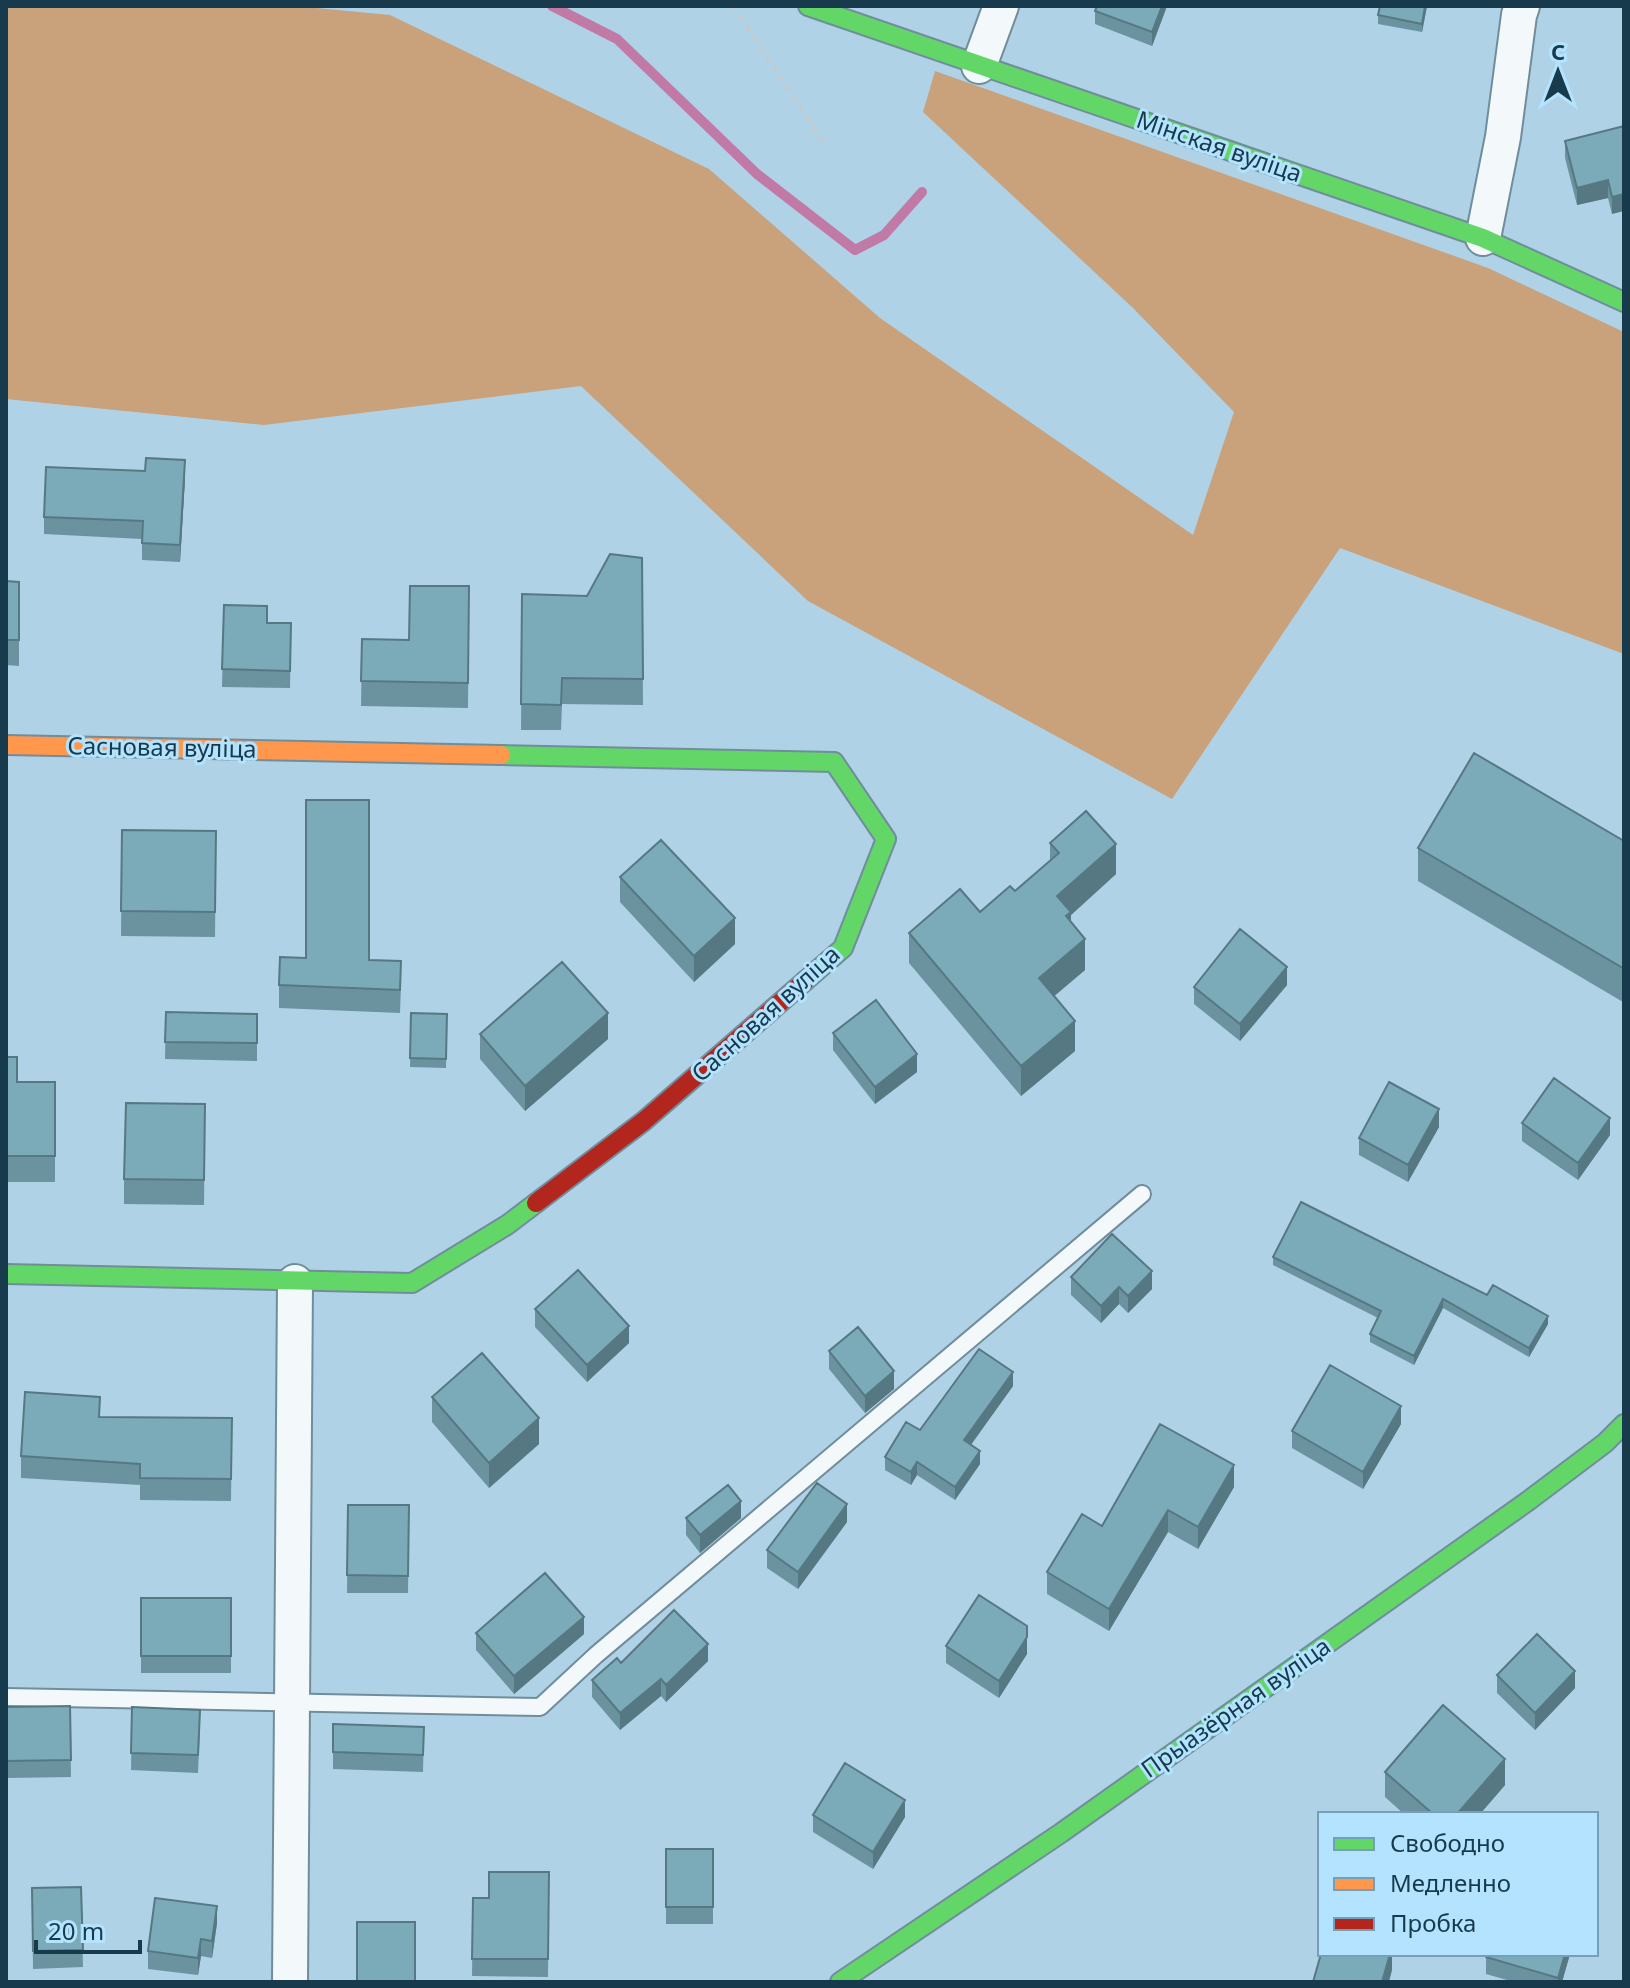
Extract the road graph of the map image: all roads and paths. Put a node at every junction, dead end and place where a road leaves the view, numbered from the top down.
1 (733, 6) edge
2 (808, 6) edge
3 (1001, 6) edge
4 (1522, 6) edge
5 (979, 66) junction
6 (827, 147) dead end
7 (1483, 238) junction
8 (1624, 302) edge
9 (6, 745) edge
10 (1142, 1194) dead end
11 (6, 1274) edge
12 (295, 1282) junction
13 (1624, 1424) edge
14 (6, 1697) edge
15 (292, 1702) junction
16 (290, 1982) edge
17 (840, 1982) edge

1 - 6 path
2 - 5 street, Мінская вуліца
3 - 5 street
4 - 7 street
5 - 7 street, Мінская вуліца
7 - 8 street, Мінская вуліца
9 - 12 street, Сасновая вуліца
10 - 15 lane
11 - 12 street, Сасновая вуліца
12 - 15 street
13 - 17 street, Прыазёрная вуліца
14 - 15 lane
15 - 16 street

